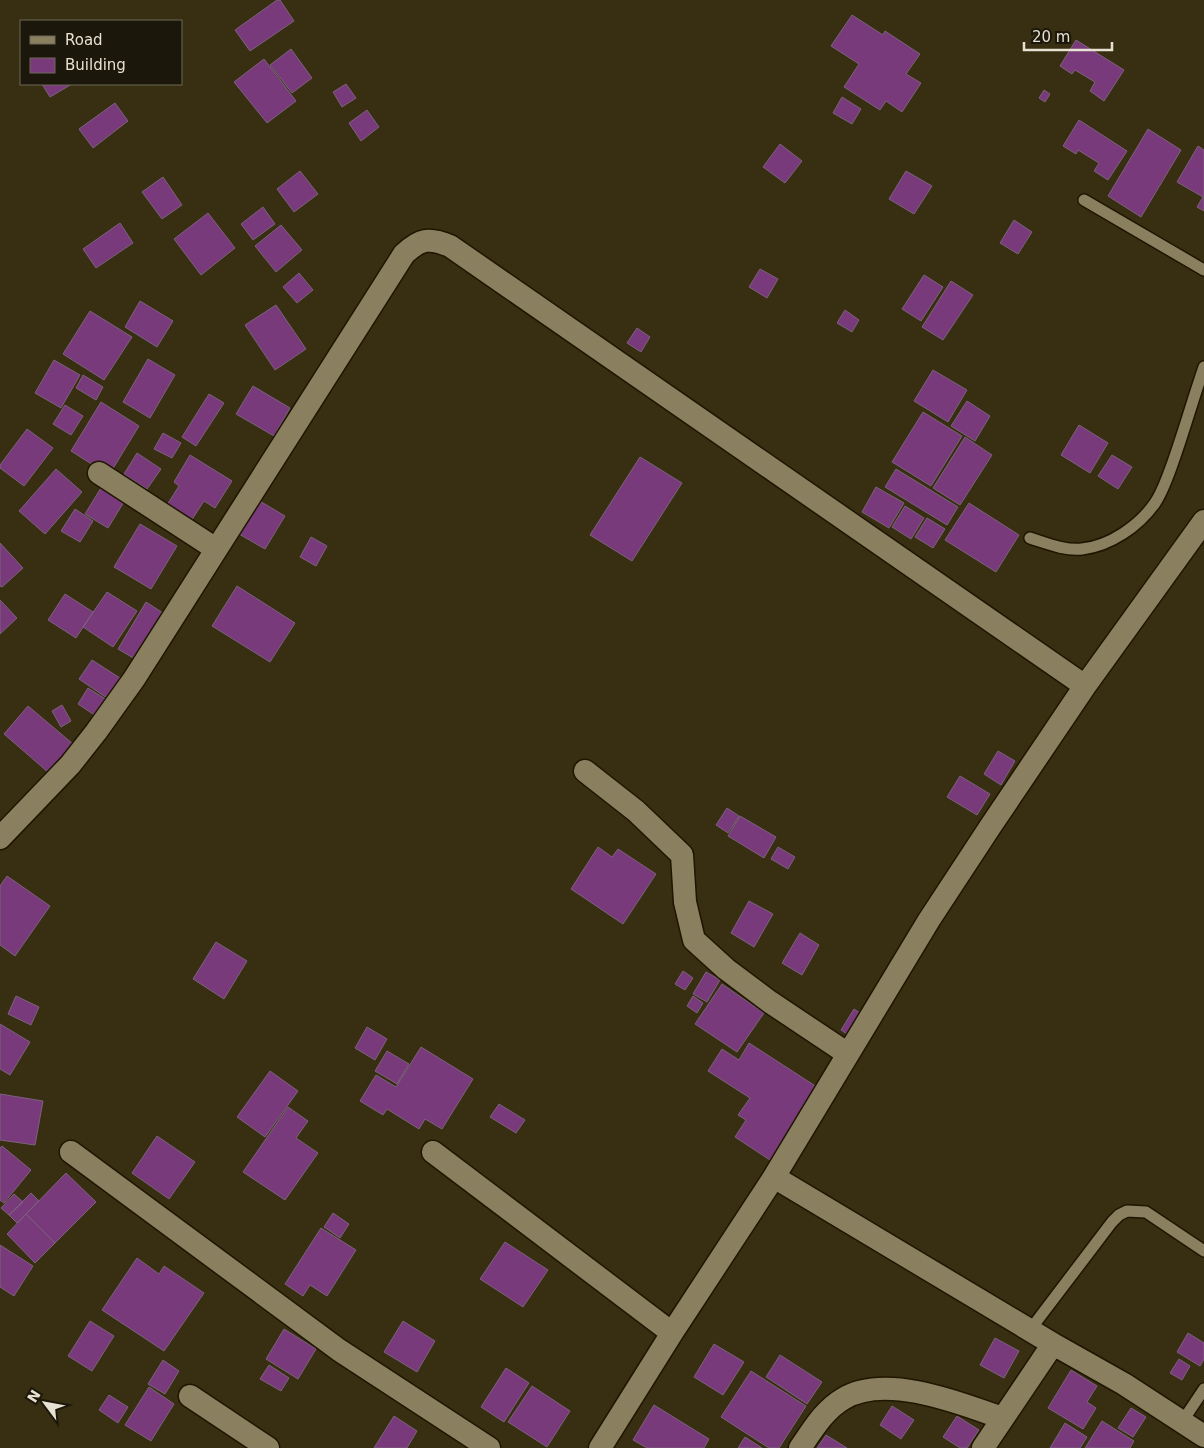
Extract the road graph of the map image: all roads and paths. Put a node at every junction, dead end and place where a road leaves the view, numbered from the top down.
1 (1084, 200) dead end
2 (1204, 270) edge
3 (1204, 368) edge
4 (99, 473) dead end
5 (1204, 521) edge
6 (1030, 538) dead end
7 (216, 549) junction
8 (1085, 686) junction
9 (585, 771) dead end
10 (0, 838) edge
11 (848, 1054) junction
12 (70, 1152) dead end
13 (433, 1152) dead end
14 (774, 1177) junction
15 (1204, 1251) edge
16 (1030, 1330) junction
17 (672, 1332) junction
18 (1052, 1344) junction
19 (1204, 1389) edge
20 (190, 1396) dead end
21 (1002, 1418) junction
22 (1182, 1422) junction
23 (1204, 1436) edge
24 (268, 1448) edge
25 (489, 1448) edge
26 (600, 1448) edge
27 (800, 1448) edge
28 (983, 1448) edge

1 - 2 lane
3 - 6 lane
4 - 7 street
5 - 8 street
7 - 8 street
7 - 10 street
8 - 11 street
9 - 11 street
11 - 14 street
12 - 25 street
13 - 17 street
14 - 16 street
14 - 17 street
15 - 16 lane
16 - 18 street
17 - 26 street
18 - 21 street
18 - 22 street
19 - 22 lane
20 - 24 street
21 - 27 street
21 - 28 street
22 - 23 street

